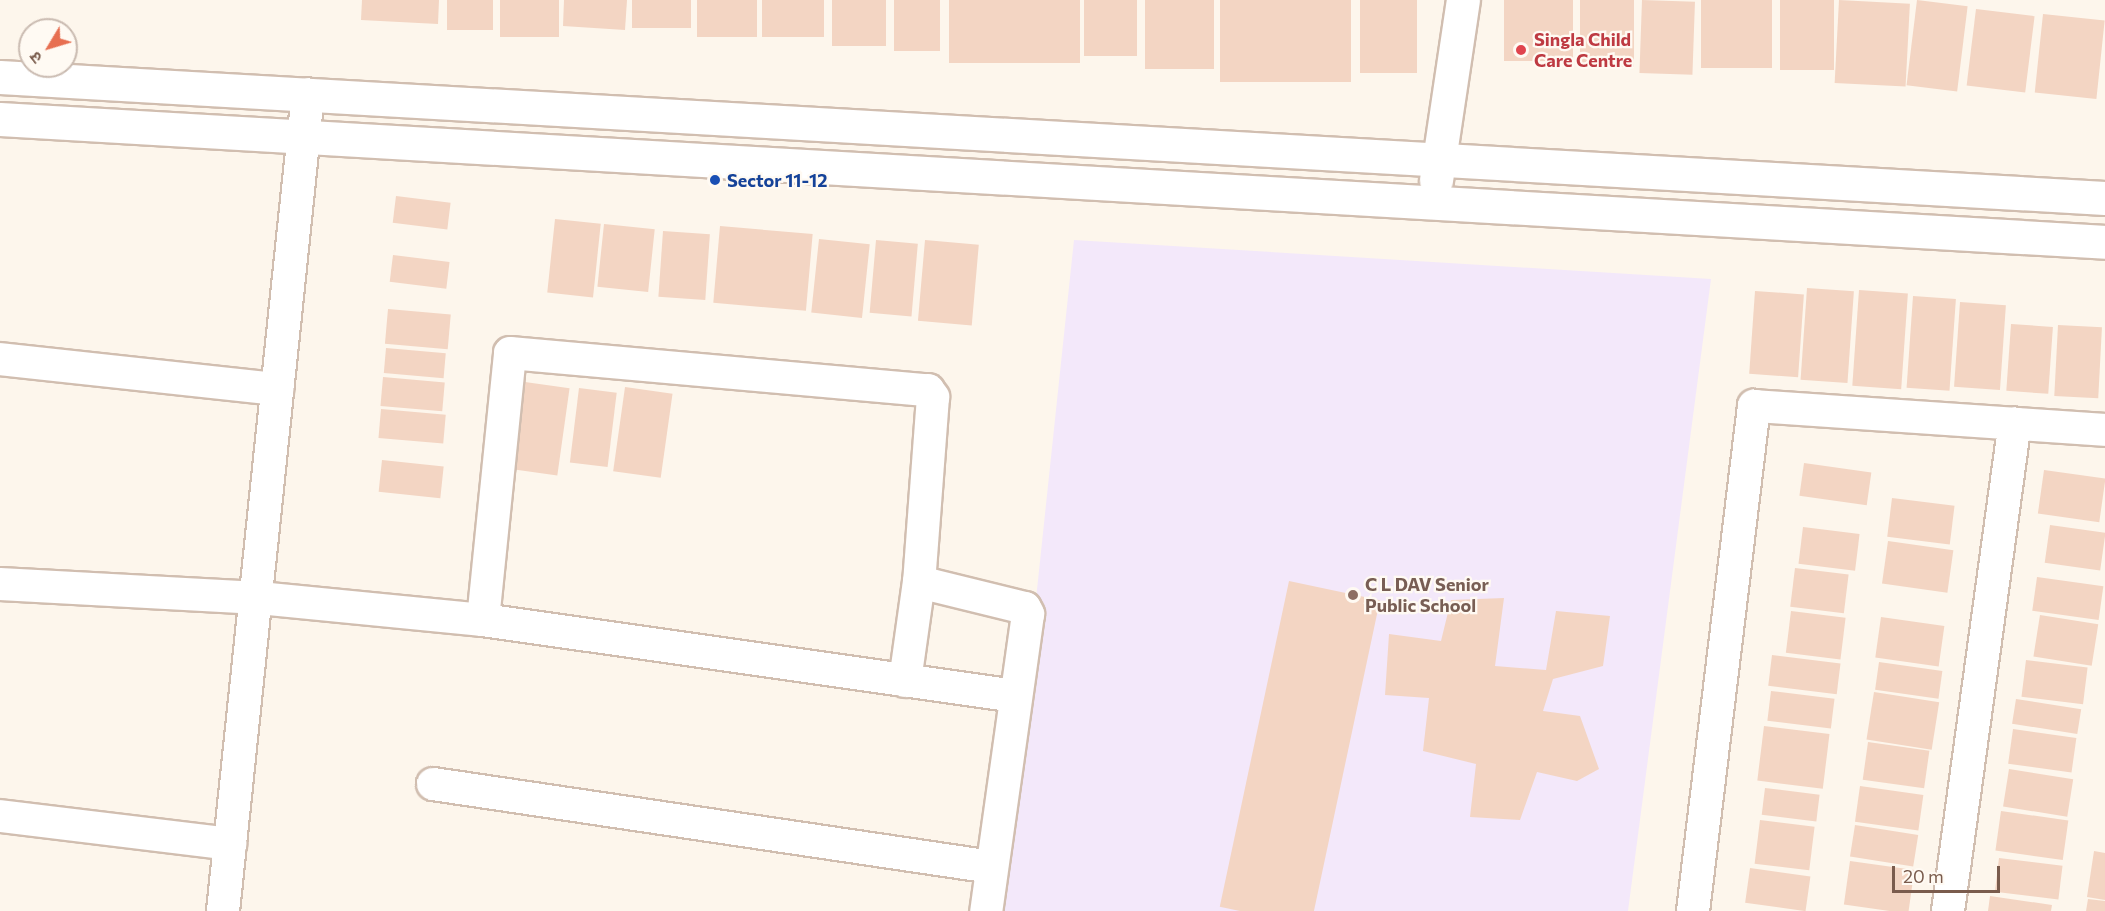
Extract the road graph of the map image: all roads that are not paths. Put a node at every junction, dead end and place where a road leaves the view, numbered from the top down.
1 (1463, 0) edge
2 (0, 76) edge
3 (308, 94) junction
4 (0, 119) edge
5 (304, 136) junction
6 (1438, 159) junction
7 (2105, 198) edge
8 (1435, 202) junction
9 (2105, 242) edge
10 (0, 359) edge
11 (277, 389) junction
12 (2015, 424) junction
13 (2105, 430) edge
14 (919, 582) junction
15 (0, 584) edge
16 (259, 598) junction
17 (483, 620) junction
18 (905, 681) junction
19 (1016, 696) junction
20 (434, 784) dead end
21 (0, 816) edge
22 (230, 844) junction
23 (992, 867) junction
24 (223, 911) edge
25 (986, 911) edge
26 (1693, 911) edge
27 (1948, 911) edge

1 - 6 street
2 - 3 street
3 - 5 street
3 - 6 street
4 - 5 street
5 - 8 street
5 - 11 street
6 - 7 street
6 - 8 street
8 - 9 street
10 - 11 street
11 - 16 street
12 - 13 street
12 - 26 street
12 - 27 street
14 - 17 street
14 - 18 street
14 - 19 street
15 - 16 street
16 - 17 street
16 - 22 street
17 - 18 street
18 - 19 street
19 - 23 street
20 - 23 street
21 - 22 street
22 - 24 street
23 - 25 street

